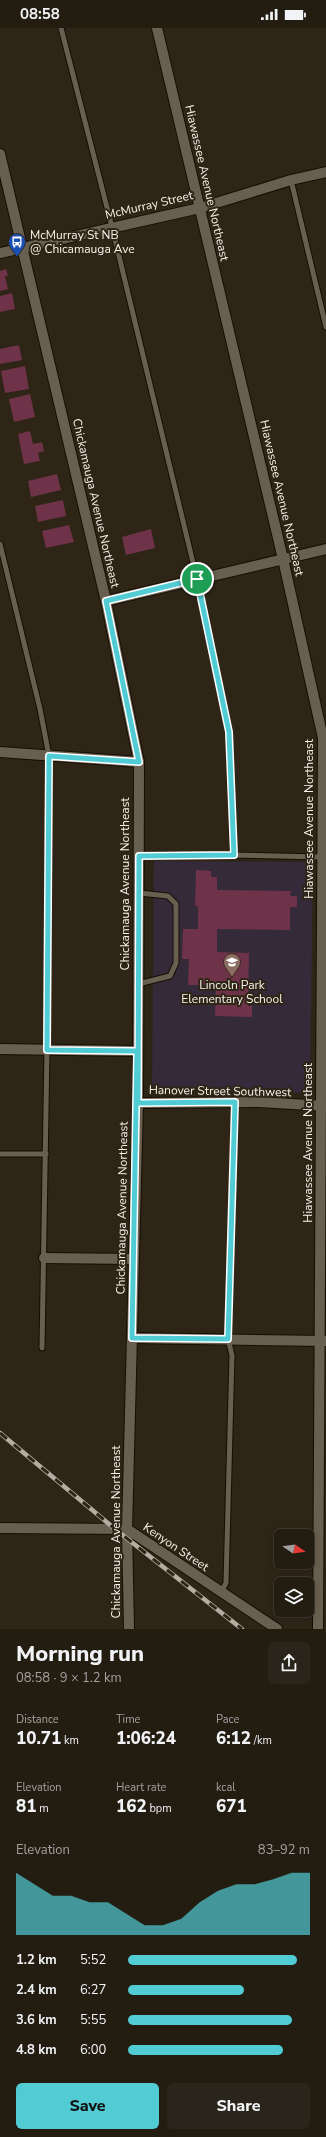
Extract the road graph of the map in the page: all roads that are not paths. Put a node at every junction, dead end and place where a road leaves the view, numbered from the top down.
1 (61, 28) edge
2 (156, 28) edge
3 (0, 154) edge
4 (326, 172) edge
5 (291, 180) junction
6 (200, 208) junction
7 (112, 227) junction
8 (23, 247) junction
9 (0, 253) edge
10 (326, 327) edge
11 (0, 544) edge
12 (326, 549) edge
13 (283, 559) junction
14 (197, 579) junction
15 (106, 601) junction
16 (0, 752) edge
17 (49, 756) junction
18 (139, 762) junction
19 (234, 855) junction
20 (139, 856) junction
21 (322, 858) junction
22 (139, 892) junction
23 (138, 984) junction
24 (0, 1049) edge
25 (47, 1050) junction
26 (137, 1051) junction
27 (235, 1102) junction
28 (138, 1103) junction
29 (324, 1106) edge
30 (0, 1154) edge
31 (46, 1154) junction
32 (44, 1258) junction
33 (134, 1258) junction
34 (132, 1338) junction
35 (228, 1339) junction
36 (323, 1341) edge
37 (42, 1348) dead end
38 (0, 1528) edge
39 (127, 1530) junction
40 (221, 1592) junction
41 (129, 1629) edge
42 (277, 1629) edge
43 (318, 1629) edge

1 - 7 lane
2 - 6 street, Hiawassee Avenue Northeast
3 - 8 street, Chickamauga Avenue Northeast
4 - 5 street, McMurray Street
5 - 6 street, McMurray Street
5 - 10 lane
6 - 7 street, McMurray Street
6 - 13 street, Hiawassee Avenue Northeast
7 - 8 street, McMurray Street
7 - 14 lane
8 - 9 street, McMurray Street
8 - 15 street, Chickamauga Avenue Northeast
11 - 17 lane
12 - 13 street
13 - 14 street
13 - 21 street, Hiawassee Avenue Northeast
14 - 15 street
14 - 19 lane
15 - 18 street, Chickamauga Avenue Northeast
16 - 17 street
17 - 18 street
17 - 25 lane
18 - 20 street, Chickamauga Avenue Northeast
19 - 20 lane
19 - 21 lane
20 - 22 street, Chickamauga Avenue Northeast
21 - 29 street, Hiawassee Avenue Northeast
22 - 23 street, Chickamauga Avenue Northeast
22 - 23 lane
23 - 26 street, Chickamauga Avenue Northeast
24 - 25 street
25 - 26 street
25 - 31 lane
26 - 28 street, Chickamauga Avenue Northeast
27 - 28 street, Hanover Street Southwest
27 - 29 street, Hanover Street Southwest
27 - 35 lane
28 - 33 street, Chickamauga Avenue Northeast
29 - 36 street, Hiawassee Avenue Northeast
30 - 31 lane
31 - 32 lane
32 - 33 street
32 - 37 lane
33 - 34 street, Chickamauga Avenue Northeast
34 - 35 street
34 - 39 street, Chickamauga Avenue Northeast
35 - 36 street
35 - 40 lane
36 - 43 street, Hiawassee Avenue Northeast
38 - 39 street, Kenyon Street
39 - 40 street, Kenyon Street
39 - 41 street, Chickamauga Avenue Northeast
40 - 42 street, Kenyon Street

